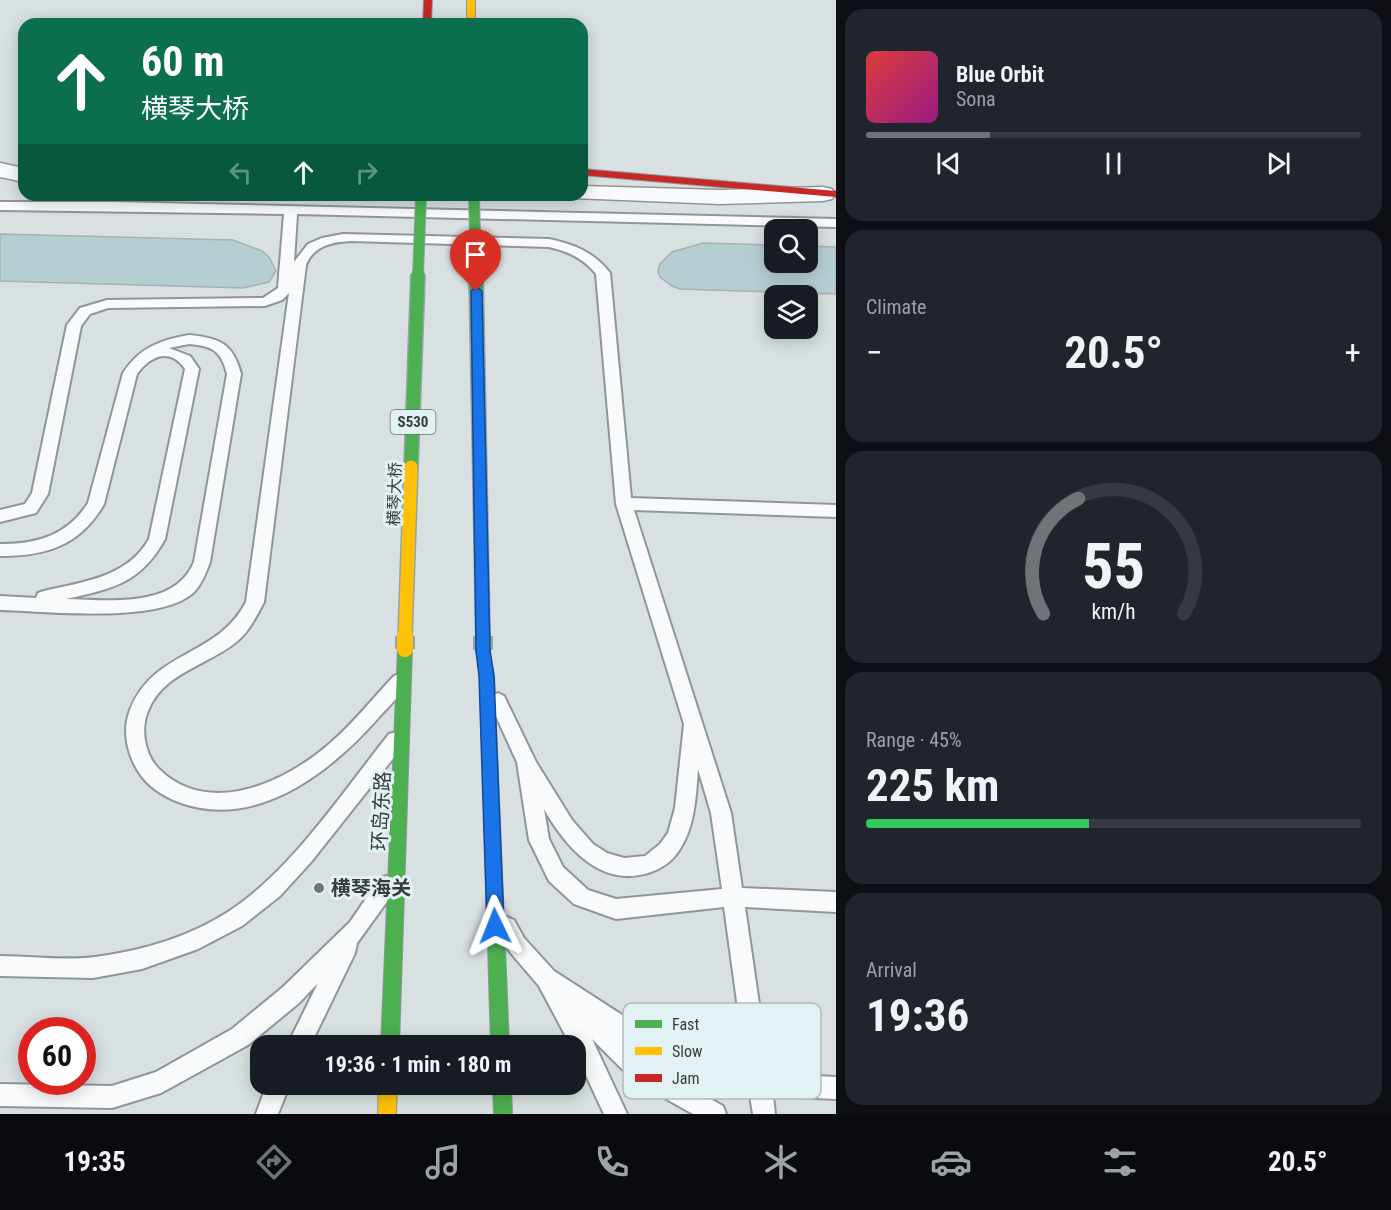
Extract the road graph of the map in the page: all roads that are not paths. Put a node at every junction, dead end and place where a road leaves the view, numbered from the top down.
1 (428, 0) edge
2 (471, 0) edge
3 (427, 18) edge
4 (471, 18) edge
5 (18, 160) edge
6 (0, 162) edge
7 (0, 170) edge
8 (588, 173) edge
9 (18, 174) edge
10 (588, 193) edge
11 (832, 194) edge
12 (421, 201) edge
13 (474, 201) edge
14 (0, 206) edge
15 (291, 210) junction
16 (836, 223) edge
17 (142, 355) junction
18 (624, 504) junction
19 (836, 511) edge
20 (0, 516) edge
21 (0, 550) edge
22 (0, 603) edge
23 (26, 604) junction
24 (405, 649) joint
25 (405, 676) junction
26 (487, 676) junction
27 (691, 722) junction
28 (404, 730) junction
29 (526, 762) junction
30 (398, 870) junction
31 (733, 897) junction
32 (494, 902) junction
33 (836, 902) edge
34 (357, 929) junction
35 (0, 966) edge
36 (546, 978) junction
37 (747, 1003) edge
38 (623, 1028) edge
39 (304, 1035) edge
40 (390, 1035) edge
41 (500, 1035) edge
42 (623, 1054) edge
43 (821, 1087) edge
44 (836, 1088) edge
45 (0, 1095) edge
46 (275, 1095) edge
47 (388, 1095) edge
48 (502, 1095) edge
49 (688, 1099) edge
50 (761, 1099) edge
51 (267, 1114) edge
52 (387, 1114) edge
53 (503, 1114) edge
54 (615, 1114) edge
55 (715, 1114) edge
56 (764, 1114) edge

1 - 3 main road
2 - 4 main road
5 - 6 street
7 - 9 street
8 - 11 main road
10 - 11 street
12 - 24 main road, 横琴大桥 / S530, bridge
13 - 26 main road, bridge
14 - 15 lane
15 - 16 lane
15 - 20 lane
17 - 21 lane
17 - 23 lane
17 - 23 lane
18 - 19 lane
18 - 25 lane
18 - 27 lane
22 - 23 lane
24 - 25 main road, 环岛东路 / S530
25 - 28 main road, 环岛东路 / S530
26 - 29 lane
26 - 32 main road
27 - 29 lane
27 - 31 lane
28 - 30 main road, 环岛东路 / S530
28 - 35 lane
29 - 31 lane
30 - 34 lane
30 - 40 main road, 环岛东路 / S530
31 - 33 lane
31 - 37 lane
32 - 36 lane
32 - 41 main road
34 - 39 lane
34 - 45 lane
36 - 38 lane
36 - 42 lane
36 - 54 lane
43 - 44 lane
46 - 51 lane
47 - 52 main road
48 - 53 main road
49 - 55 lane
50 - 56 lane

